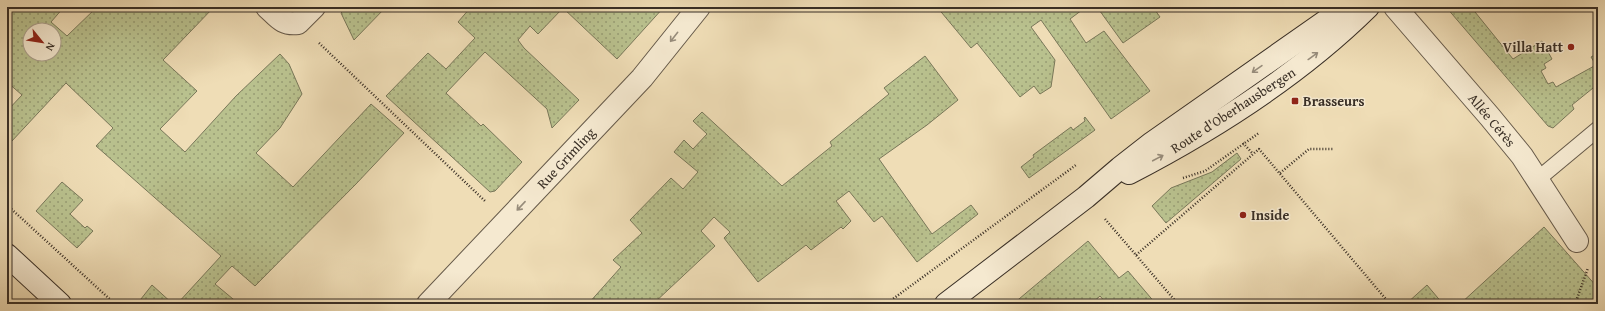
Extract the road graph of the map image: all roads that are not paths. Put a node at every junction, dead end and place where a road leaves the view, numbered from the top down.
1 (267, 7) edge
2 (314, 7) edge
3 (699, 7) edge
4 (1346, 7) edge
5 (1368, 7) edge
6 (1395, 7) edge
7 (1598, 129) edge
8 (1538, 179) junction
9 (1086, 197) junction
10 (1577, 241) dead end
11 (7, 256) edge
12 (60, 304) edge
13 (428, 304) edge
14 (946, 304) edge

1 - 2 street
3 -> 13 street, Rue Grimling
4 -> 9 street
9 -> 5 street, Route d'Oberhausbergen
6 - 8 street, Allée Cérès
7 - 8 lane
8 - 10 street, Allée Cérès
9 - 14 street
11 - 12 street

